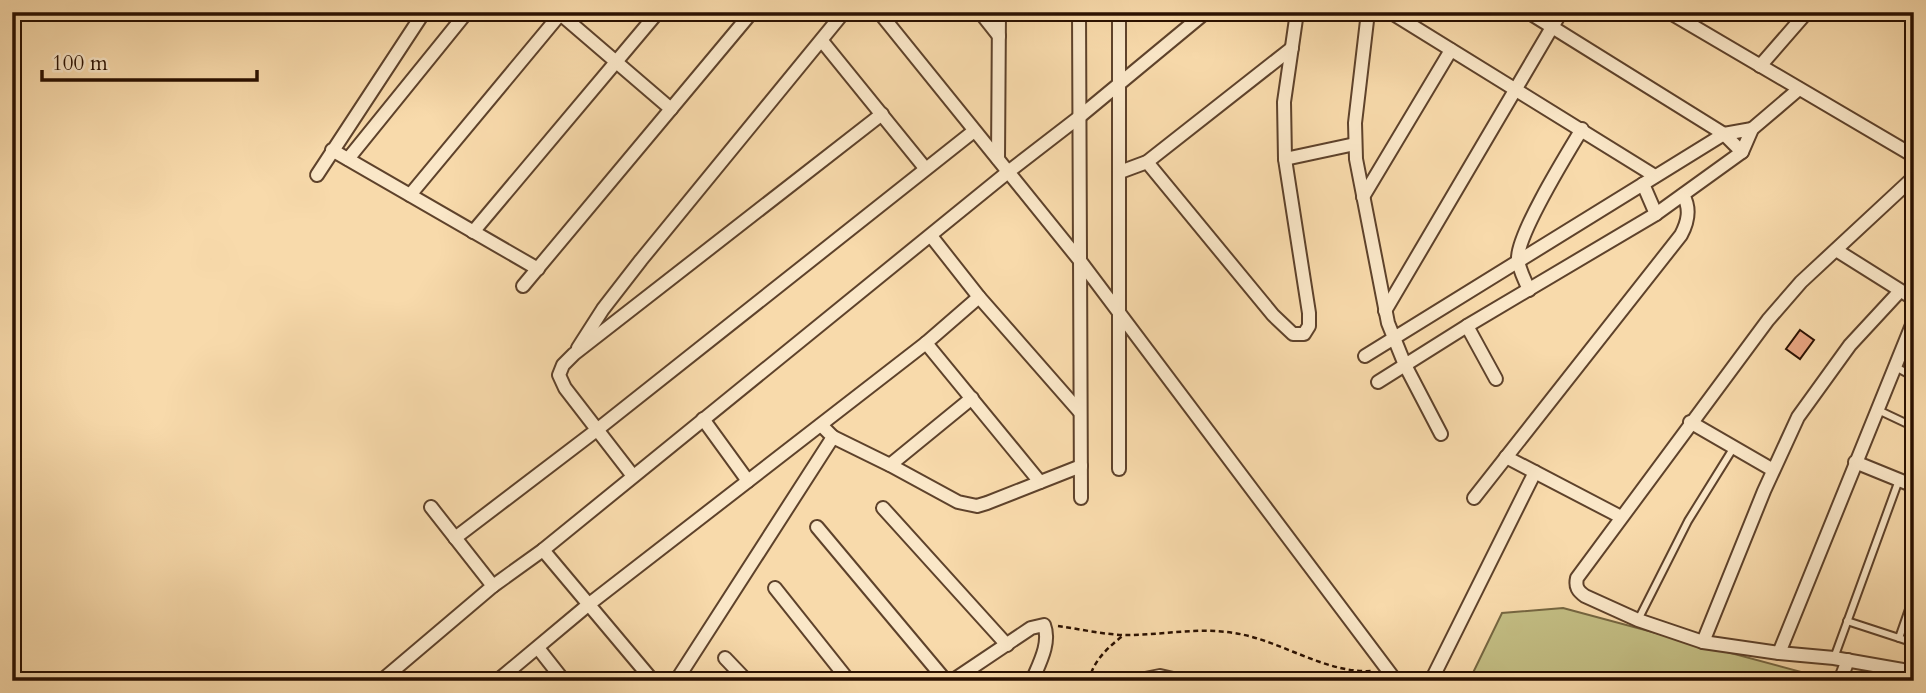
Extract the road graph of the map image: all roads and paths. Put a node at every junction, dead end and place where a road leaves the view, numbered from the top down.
1 (424, 12) edge
2 (467, 12) edge
3 (658, 12) edge
4 (752, 12) edge
5 (844, 12) edge
6 (879, 12) edge
7 (980, 12) edge
8 (999, 12) edge
9 (1079, 12) edge
10 (1119, 12) edge
11 (1297, 12) edge
12 (1368, 12) edge
13 (1390, 12) edge
14 (1528, 12) edge
15 (1561, 12) edge
16 (1669, 12) edge
17 (1807, 12) edge
18 (560, 13) edge
19 (1202, 14) edge
20 (1552, 26) junction
21 (999, 36) junction
22 (822, 41) junction
23 (1292, 48) junction
24 (1451, 50) junction
25 (616, 62) junction
26 (1760, 66) junction
27 (1119, 84) junction
28 (373, 89) junction
29 (1516, 89) junction
30 (1799, 89) junction
31 (393, 103) junction
32 (671, 109) junction
33 (882, 114) junction
34 (1078, 118) junction
35 (1581, 129) junction
36 (1752, 129) junction
37 (974, 131) junction
38 (1724, 134) junction
39 (1355, 144) junction
40 (332, 150) junction
41 (1742, 152) junction
42 (1913, 153) edge
43 (348, 159) junction
44 (998, 159) junction
45 (1285, 159) junction
46 (1146, 162) junction
47 (925, 168) junction
48 (1008, 172) junction
49 (1121, 172) junction
50 (317, 175) dead end
51 (1655, 176) junction
52 (1914, 177) edge
53 (1643, 184) junction
54 (410, 195) junction
55 (1683, 195) junction
56 (1363, 197) junction
57 (1656, 214) junction
58 (473, 232) junction
59 (931, 236) junction
60 (1836, 250) junction
61 (1518, 260) junction
62 (1081, 262) junction
63 (538, 269) junction
64 (523, 286) dead end
65 (1529, 290) junction
66 (1899, 290) junction
67 (979, 297) junction
68 (1914, 299) edge
69 (1385, 311) junction
70 (1119, 312) junction
71 (1914, 320) edge
72 (1467, 326) junction
73 (1394, 338) junction
74 (926, 342) junction
75 (574, 354) junction
76 (1365, 356) dead end
77 (1405, 365) junction
78 (1895, 366) junction
79 (1914, 377) edge
80 (1496, 379) dead end
81 (1378, 382) dead end
82 (972, 398) junction
83 (1877, 409) junction
84 (1079, 411) junction
85 (703, 419) junction
86 (1690, 422) junction
87 (821, 425) junction
88 (1914, 428) edge
89 (598, 429) junction
90 (1441, 434) dead end
91 (833, 437) junction
92 (1734, 447) junction
93 (1506, 457) junction
94 (1854, 462) junction
95 (890, 465) junction
96 (1081, 466) junction
97 (1119, 469) dead end
98 (1773, 470) junction
99 (1535, 472) junction
100 (633, 476) junction
101 (1899, 480) junction
102 (748, 481) junction
103 (1040, 482) junction
104 (1914, 486) edge
105 (1081, 498) dead end
106 (1474, 498) dead end
107 (431, 507) dead end
108 (883, 508) dead end
109 (1621, 517) junction
110 (817, 527) dead end
111 (455, 538) junction
112 (543, 550) junction
113 (493, 586) junction
114 (775, 588) dead end
115 (1914, 594) edge
116 (588, 606) junction
117 (1638, 620) junction
118 (1847, 621) junction
119 (1044, 625) junction
120 (1124, 635) junction
121 (1899, 638) junction
122 (1703, 642) junction
123 (1914, 643) edge
124 (1007, 645) junction
125 (538, 648) junction
126 (1779, 653) junction
127 (725, 658) dead end
128 (1834, 658) junction
129 (1849, 660) junction
130 (972, 669) junction
131 (1387, 669) junction
132 (1914, 673) edge
133 (386, 679) edge
134 (1145, 679) edge
135 (497, 681) edge
136 (564, 681) edge
137 (653, 681) edge
138 (676, 681) edge
139 (747, 681) edge
140 (849, 681) edge
141 (946, 681) edge
142 (952, 681) edge
143 (965, 681) edge
144 (1032, 681) edge
145 (1089, 681) edge
146 (1182, 681) edge
147 (1396, 681) edge
148 (1431, 681) edge
149 (1840, 681) edge

1 - 28 street
2 - 31 street
3 - 25 street
4 - 32 street
5 - 22 street
6 - 37 street
7 - 21 street
8 - 21 street
9 - 34 street
10 - 27 street
11 - 23 street
12 - 39 street
13 - 24 street
14 - 20 street
15 - 20 street
16 - 26 street
17 - 26 street
18 - 25 street
18 - 54 street
19 - 27 street
20 - 29 street
20 - 38 street
21 - 44 street
22 - 33 street
22 - 75 street
23 - 45 street
23 - 46 street
24 - 29 street
24 - 56 street
25 - 32 street
25 - 58 street
26 - 30 street
27 - 34 street
27 - 49 street
28 - 31 street
28 - 40 street
29 - 35 street
29 - 69 street
30 - 36 street
30 - 42 street
31 - 43 street
32 - 63 street
33 - 47 street
33 - 75 street
34 - 48 street
34 - 62 street
35 - 51 street
35 - 61 street
36 - 38 street
36 - 41 street
37 - 44 street
37 - 47 street
38 - 41 street
38 - 51 street
39 - 45 street
39 - 56 street
40 - 43 street
40 - 50 street
41 - 55 street
43 - 54 street
44 - 48 street
45 - 46 street
46 - 49 street
47 - 89 street
48 - 59 street
48 - 62 street
49 - 70 street
51 - 53 street
52 - 60 street
53 - 57 street
53 - 61 street
54 - 58 street
55 - 57 street
55 - 93 street
56 - 69 street
57 - 65 street
58 - 63 street
59 - 67 street
59 - 85 street
60 - 66 street
60 - 86 street
61 - 65 street
61 - 73 street
62 - 70 street
62 - 84 street
63 - 64 street
65 - 72 street
66 - 68 street
66 - 98 street
67 - 74 street
67 - 84 street
69 - 73 street
70 - 97 street
70 - 131 street
71 - 78 street
72 - 77 street
72 - 80 street
73 - 76 street
73 - 77 street
74 - 82 street
74 - 87 street
75 - 89 street
77 - 81 street
77 - 90 street
78 - 79 lane
78 - 83 street
82 - 95 street
82 - 103 street
83 - 88 lane
83 - 94 street
84 - 96 street
85 - 100 street
85 - 102 street
86 - 92 street
86 - 109 street
87 - 91 street
87 - 102 street
89 - 100 street
89 - 111 street
91 - 95 street
91 - 138 street
92 - 98 street
92 - 117 lane
93 - 99 street
93 - 106 street
94 - 101 street
94 - 126 street
95 - 103 street
96 - 103 street
96 - 105 street
98 - 122 street
99 - 109 street
99 - 148 street
100 - 112 street
101 - 104 street
101 - 118 lane
102 - 116 street
107 - 111 street
108 - 124 street
109 - 117 street
110 - 141 street
111 - 113 street
112 - 113 street
112 - 116 street
113 - 133 street
114 - 140 street
115 - 121 lane
116 - 125 street
116 - 137 street
117 - 122 street
118 - 121 lane
118 - 128 lane
119 - 120 path
119 - 124 street
119 - 144 street
120 - 131 path
120 - 145 path
121 - 123 lane
122 - 126 street
124 - 130 street
125 - 135 street
125 - 136 street
126 - 128 street
127 - 139 street
128 - 129 street
129 - 132 street
129 - 149 street
130 - 142 street
130 - 143 street
131 - 147 street
134 - 146 street

